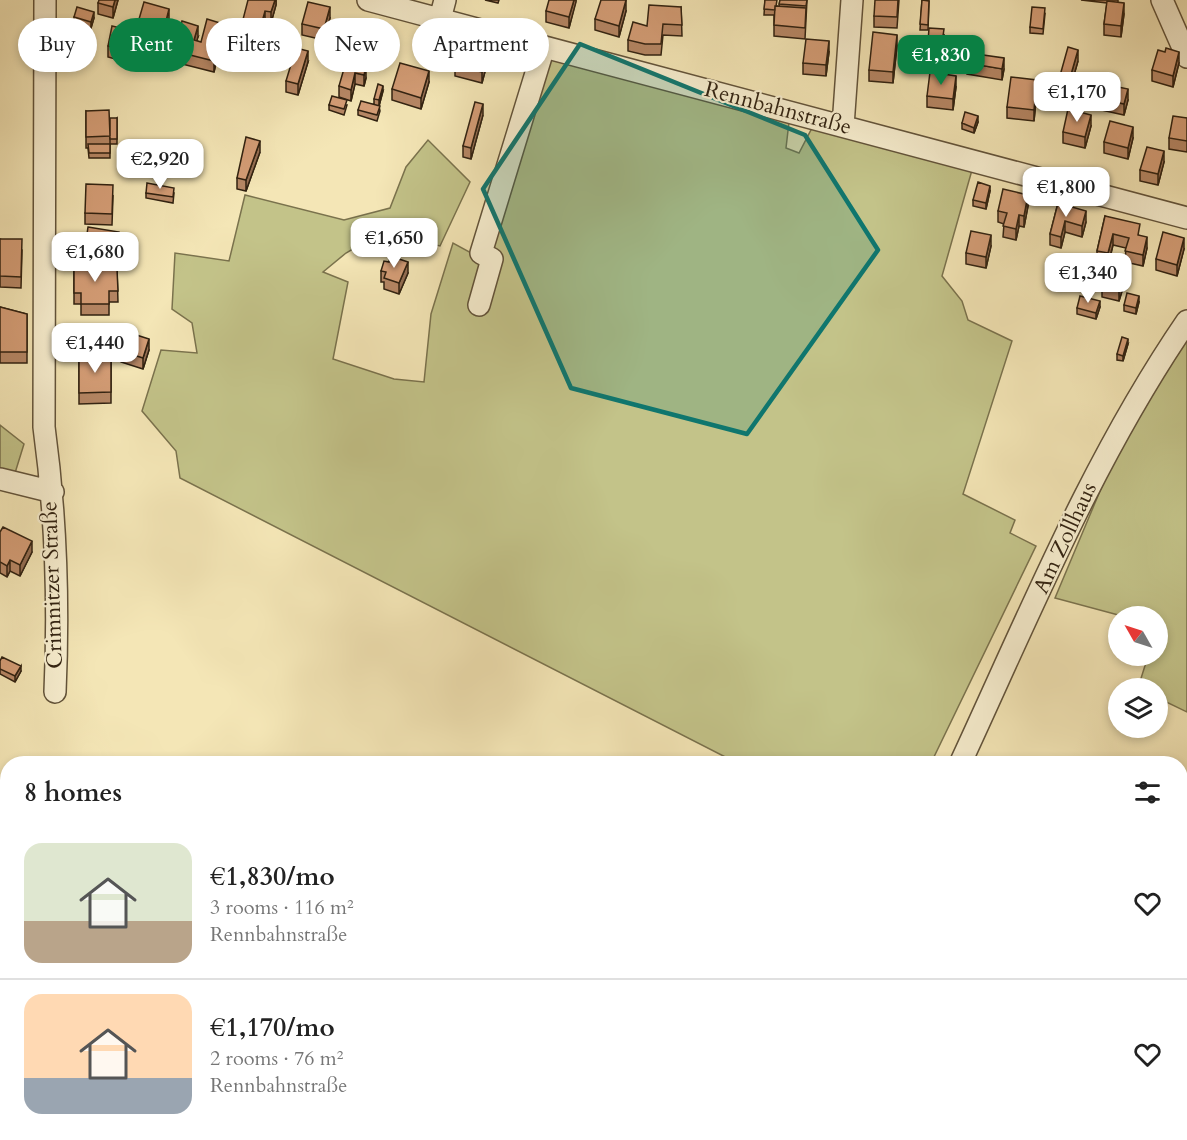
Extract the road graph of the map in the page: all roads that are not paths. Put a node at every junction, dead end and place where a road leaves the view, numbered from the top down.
1 (45, 0) edge
2 (368, 0) edge
3 (852, 0) edge
4 (1162, 0) edge
5 (442, 10) edge
6 (464, 18) edge
7 (549, 48) edge
8 (1187, 57) edge
9 (536, 72) edge
10 (843, 126) junction
11 (1187, 218) edge
12 (479, 305) dead end
13 (1187, 321) edge
14 (0, 479) edge
15 (53, 492) junction
16 (55, 692) dead end
17 (964, 756) edge

1 - 15 street
2 - 5 street, Rennbahnstraße
3 - 10 street
4 - 8 street
5 - 6 street, Rennbahnstraße
7 - 10 street, Rennbahnstraße
9 - 12 street
10 - 11 street, Rennbahnstraße
13 - 17 street, Am Zollhaus
14 - 15 street, Crimnitzer Straße
15 - 16 street, Crimnitzer Straße

